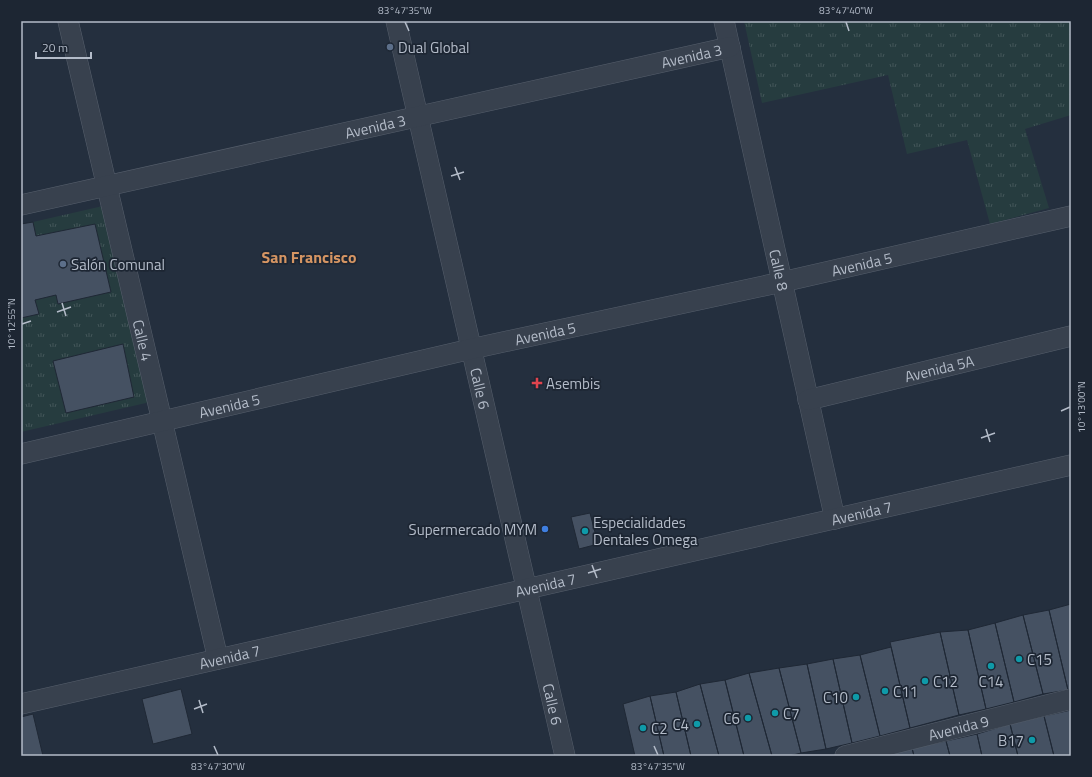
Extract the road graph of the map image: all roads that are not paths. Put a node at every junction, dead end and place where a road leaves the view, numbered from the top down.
1 (68, 21) edge
2 (396, 21) edge
3 (724, 21) edge
4 (730, 47) junction
5 (418, 116) junction
6 (108, 186) junction
7 (21, 205) edge
8 (1071, 216) edge
9 (782, 282) junction
10 (1071, 336) edge
11 (471, 349) junction
12 (808, 400) junction
13 (163, 421) junction
14 (21, 454) edge
15 (1071, 465) edge
16 (835, 518) junction
17 (526, 588) junction
18 (218, 659) junction
19 (1071, 699) edge
20 (21, 704) edge
21 (565, 756) edge
22 (846, 756) edge

1 - 6 street, Calle 4
2 - 5 street, Calle 6
3 - 4 street, Calle 8
4 - 5 street, Avenida 3
4 - 9 street, Calle 8
5 - 6 street, Avenida 3
5 - 11 street, Calle 6
6 - 7 street, Avenida 3
6 - 13 street, Calle 4
8 - 9 street, Avenida 5
9 - 11 street, Avenida 5
9 - 12 street, Calle 8
10 - 12 street, Avenida 5A
11 - 13 street, Avenida 5
11 - 17 street, Calle 6
12 - 16 street, Calle 8
13 - 14 street, Avenida 5
13 - 18 street, Calle 4
15 - 16 street, Avenida 7
16 - 17 street, Avenida 7
17 - 18 street, Avenida 7
17 - 21 street, Calle 6
18 - 20 street, Avenida 7
19 - 22 street, Avenida 9

